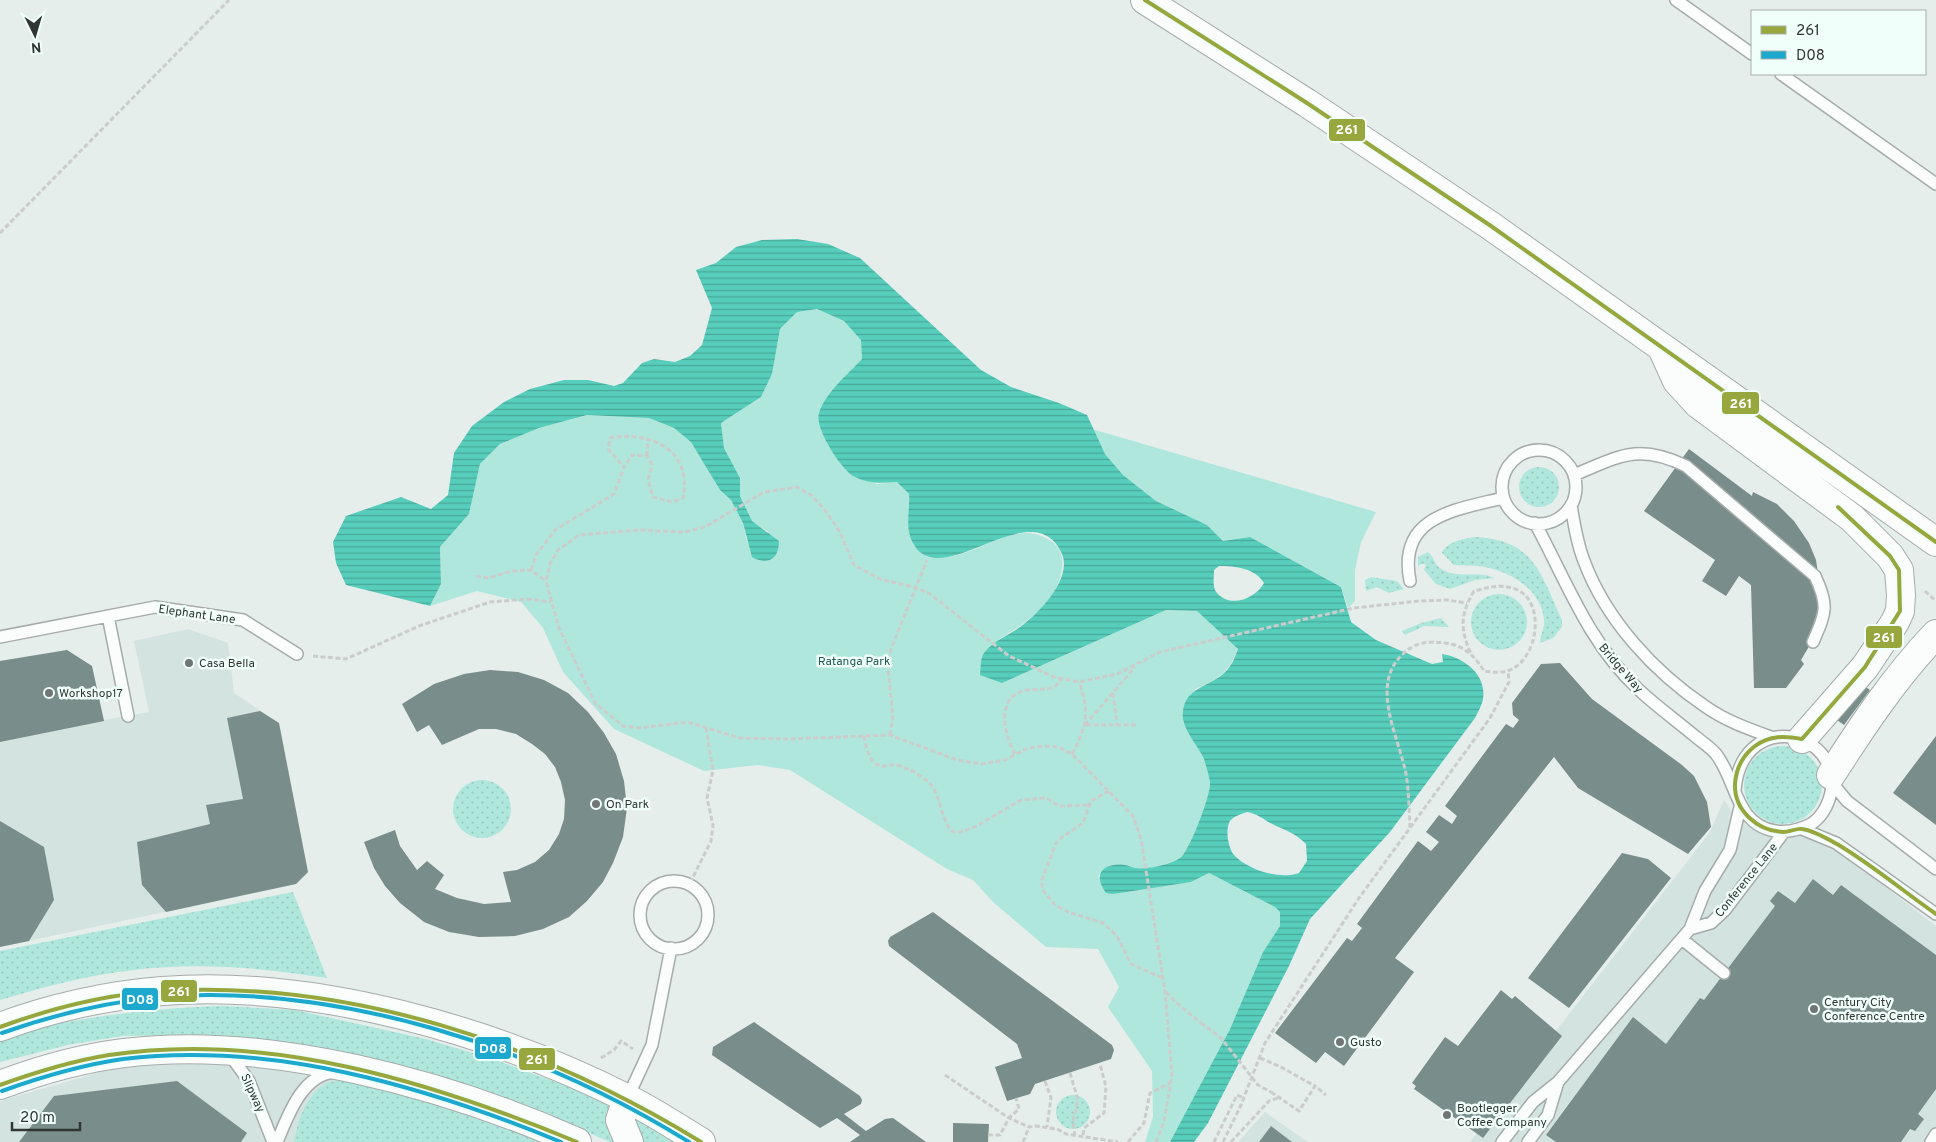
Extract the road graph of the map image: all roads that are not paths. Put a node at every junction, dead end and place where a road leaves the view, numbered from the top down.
1 (1145, 0) edge
2 (1676, 0) edge
3 (1751, 53) edge
4 (1782, 75) edge
5 (1936, 184) edge
6 (1662, 346) junction
7 (1574, 475) junction
8 (1503, 498) junction
9 (1571, 505) junction
10 (1535, 523) junction
11 (1936, 542) edge
12 (1410, 581) dead end
13 (108, 616) junction
14 (1936, 634) edge
15 (0, 637) edge
16 (1813, 642) dead end
17 (297, 654) road end
18 (128, 716) dead end
19 (1771, 737) junction
20 (1802, 740) junction
21 (1832, 779) junction
22 (1735, 790) junction
23 (1740, 806) junction
24 (1802, 829) junction
25 (1784, 832) junction
26 (1936, 869) edge
27 (1936, 914) edge
28 (1690, 930) junction
29 (1682, 940) junction
30 (670, 948) junction
31 (1724, 973) dead end
32 (0, 1027) edge
33 (224, 1049) junction
34 (353, 1070) junction
35 (1558, 1082) junction
36 (0, 1084) edge
37 (627, 1098) junction
38 (1936, 1134) edge
39 (273, 1142) edge
40 (277, 1142) edge
41 (577, 1142) edge
42 (629, 1142) edge
43 (701, 1142) edge
44 (1502, 1142) edge
45 (1528, 1142) edge
46 (1930, 1142) edge

1 - 6 main road
2 - 3 lane
4 - 5 lane
6 - 11 main road
6 - 20 main road
7 - 8 lane
7 - 9 lane
7 - 16 lane
8 - 10 lane
8 - 12 lane
9 - 10 lane
9 - 19 lane
10 - 22 lane, Bridge Way
13 - 15 lane, Elephant Lane
13 - 17 lane, Elephant Lane
13 - 18 lane
14 - 21 main road
19 - 20 lane
19 - 22 lane, Bridge Way
20 - 21 lane
21 - 24 lane, Bridge Way
21 - 26 lane
22 - 23 lane, Bridge Way
23 - 25 lane, Bridge Way
23 - 28 lane, Conference Lane
24 - 25 lane, Bridge Way
24 - 27 lane
25 - 28 lane, Conference Lane
28 - 29 lane
29 - 31 lane
29 - 35 lane
30 - 30 lane
30 - 37 lane
32 - 37 main road
33 - 34 main road
33 - 36 main road
33 - 39 lane, Slipway
34 - 40 lane
34 - 41 main road
35 - 44 lane
35 - 45 lane
37 - 42 main road
37 - 43 main road
38 - 46 lane

